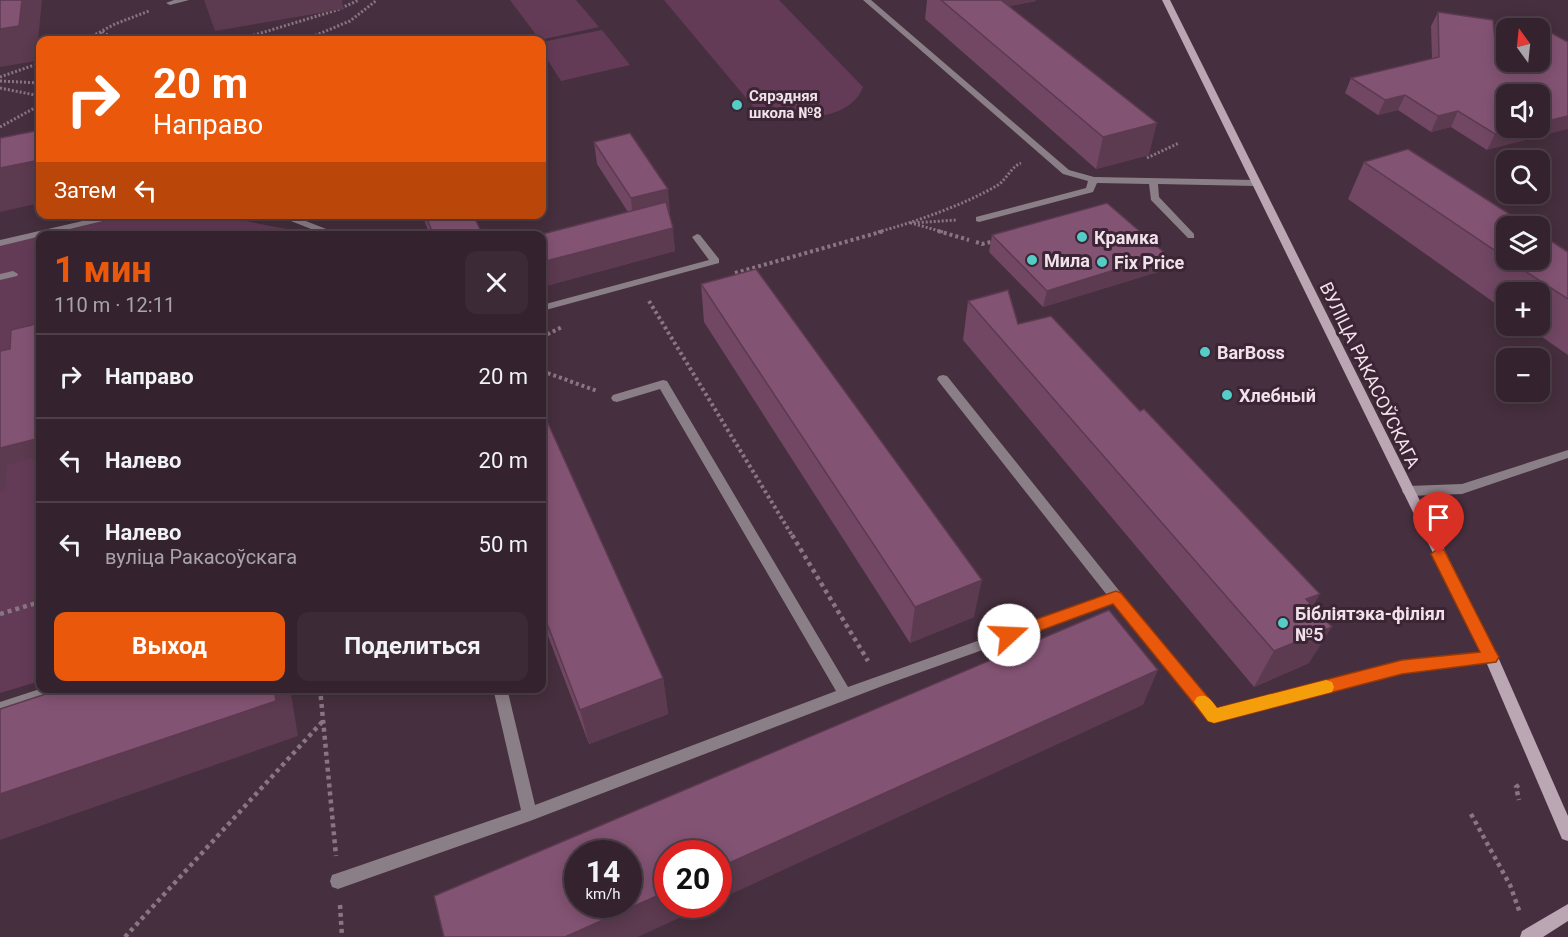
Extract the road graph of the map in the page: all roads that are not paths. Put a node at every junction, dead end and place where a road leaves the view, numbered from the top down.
1 (185, 0) edge
2 (867, 0) edge
3 (1166, 0) edge
4 (170, 3) road end
5 (1093, 180) junction
6 (1153, 182) junction
7 (1255, 183) junction
8 (106, 219) edge
9 (291, 219) edge
10 (979, 219) dead end
11 (53, 231) edge
12 (326, 231) edge
13 (36, 235) edge
14 (1191, 236) dead end
15 (697, 237) dead end
16 (0, 243) edge
17 (14, 274) dead end
18 (0, 277) edge
19 (546, 307) edge
20 (943, 379) dead end
21 (617, 398) road end
22 (1568, 454) edge
23 (1408, 491) junction
24 (1116, 597) junction
25 (1491, 657) junction
26 (49, 693) edge
27 (501, 693) edge
28 (845, 694) junction
29 (0, 708) edge
30 (530, 814) junction
31 (1568, 834) edge
32 (338, 881) road end
33 (1568, 912) edge
34 (1528, 937) edge

1 - 4 lane
2 - 5 lane
3 - 7 main road, ВУЛІЦА РАКАСОЎСКАГА
5 - 6 lane
5 - 10 lane
6 - 7 lane
6 - 14 lane
7 - 23 main road, ВУЛІЦА РАКАСОЎСКАГА
8 - 11 lane
9 - 12 lane
13 - 16 lane
15 - 19 lane
17 - 18 lane
20 - 24 lane
21 - 28 lane
22 - 23 lane
23 - 25 main road, ВУЛІЦА РАКАСОЎСКАГА
24 - 25 lane
24 - 28 lane
25 - 31 main road, ВУЛІЦА РАКАСОЎСКАГА
26 - 29 lane
27 - 30 lane
28 - 30 lane
30 - 32 lane
33 - 34 main road

